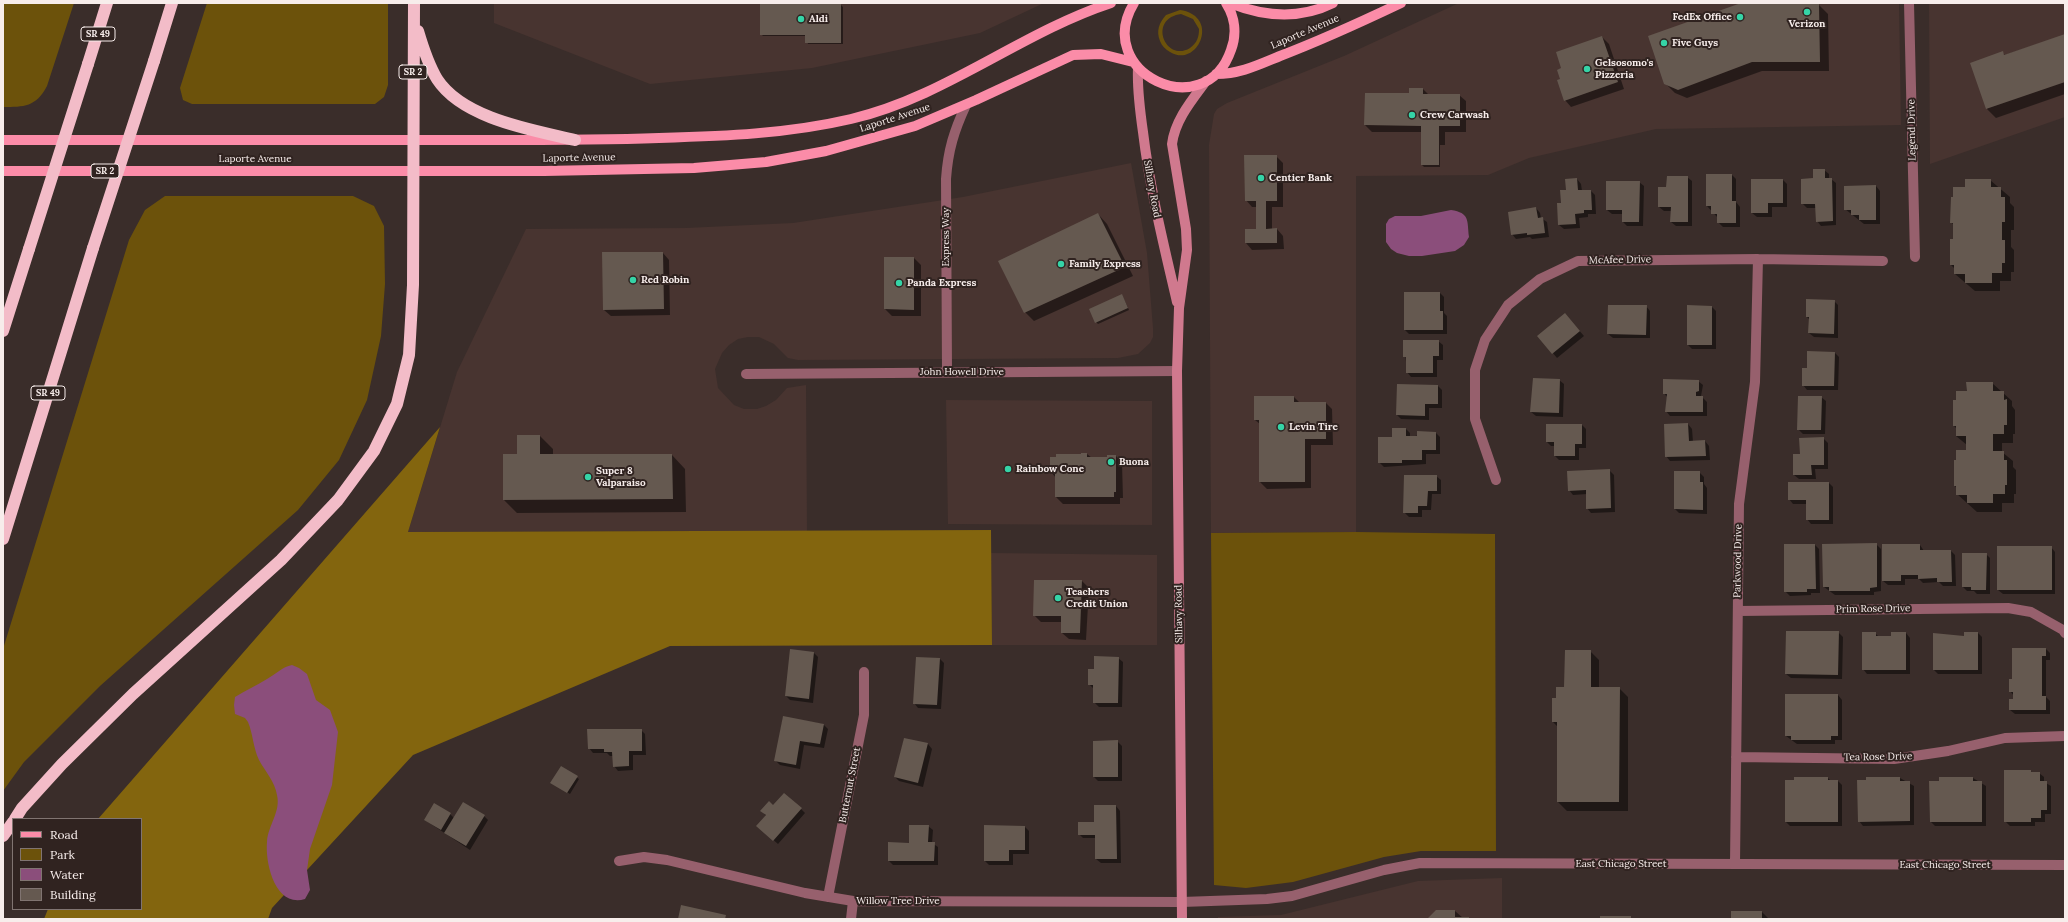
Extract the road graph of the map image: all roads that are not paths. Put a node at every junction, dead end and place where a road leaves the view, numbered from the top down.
1 (107, 3) edge
2 (172, 3) edge
3 (1111, 3) edge
4 (1134, 3) edge
5 (1226, 3) edge
6 (1230, 3) edge
7 (1333, 3) edge
8 (1401, 3) edge
9 (1909, 3) edge
10 (414, 9) edge
11 (1136, 65) junction
12 (1216, 74) junction
13 (1206, 81) junction
14 (966, 105) junction
15 (3, 140) edge
16 (412, 140) junction
17 (575, 140) junction
18 (3, 171) edge
19 (413, 171) junction
20 (1915, 257) dead end
21 (1758, 259) junction
22 (1883, 261) dead end
23 (1179, 308) junction
24 (3, 331) edge
25 (1177, 371) junction
26 (947, 372) junction
27 (746, 374) dead end
28 (1496, 480) dead end
29 (3, 539) edge
30 (1738, 611) junction
31 (2065, 633) edge
32 (864, 672) dead end
33 (2065, 736) edge
34 (1736, 758) junction
35 (16, 818) edge
36 (12, 823) edge
37 (3, 836) edge
38 (619, 861) dead end
39 (1735, 864) junction
40 (2065, 865) edge
41 (828, 897) junction
42 (853, 900) junction
43 (1182, 902) junction
44 (851, 919) edge
45 (1182, 919) edge

1 - 24 highway, SR 49, bridge
2 - 29 highway, SR 49, bridge
3 - 17 main road, Laporte Avenue
4 - 11 main road
5 - 12 main road
6 - 7 main road, Laporte Avenue
8 - 12 main road, Laporte Avenue
9 - 20 street, Legend Drive
10 - 16 highway, SR 2
10 - 17 highway
11 - 13 main road
11 - 14 main road, Laporte Avenue
11 - 23 street, Silhavy Road
12 - 13 main road
13 - 23 street, Silhavy Road
14 - 19 main road, Laporte Avenue
14 - 26 street, Express Way
15 - 16 main road, Laporte Avenue
16 - 17 main road, Laporte Avenue
16 - 19 highway, SR 2
18 - 19 main road, Laporte Avenue / SR 2
19 - 35 highway
21 - 22 street, McAfee Drive
21 - 28 street, McAfee Drive
21 - 30 street, Parkwood Drive
23 - 25 street, Silhavy Road
25 - 26 street, John Howell Drive
25 - 43 street, Silhavy Road
26 - 27 street, John Howell Drive
30 - 31 street, Prim Rose Drive
30 - 34 street, Parkwood Drive
32 - 41 street, Butternut Street
33 - 34 street, Tea Rose Drive
34 - 39 street, Parkwood Drive
36 - 37 highway
38 - 41 street, Willow Tree Drive
39 - 40 street, East Chicago Street
39 - 43 street, East Chicago Street
41 - 42 street, Willow Tree Drive
42 - 43 street, Willow Tree Drive
42 - 44 street
43 - 45 street, Silhavy Road

